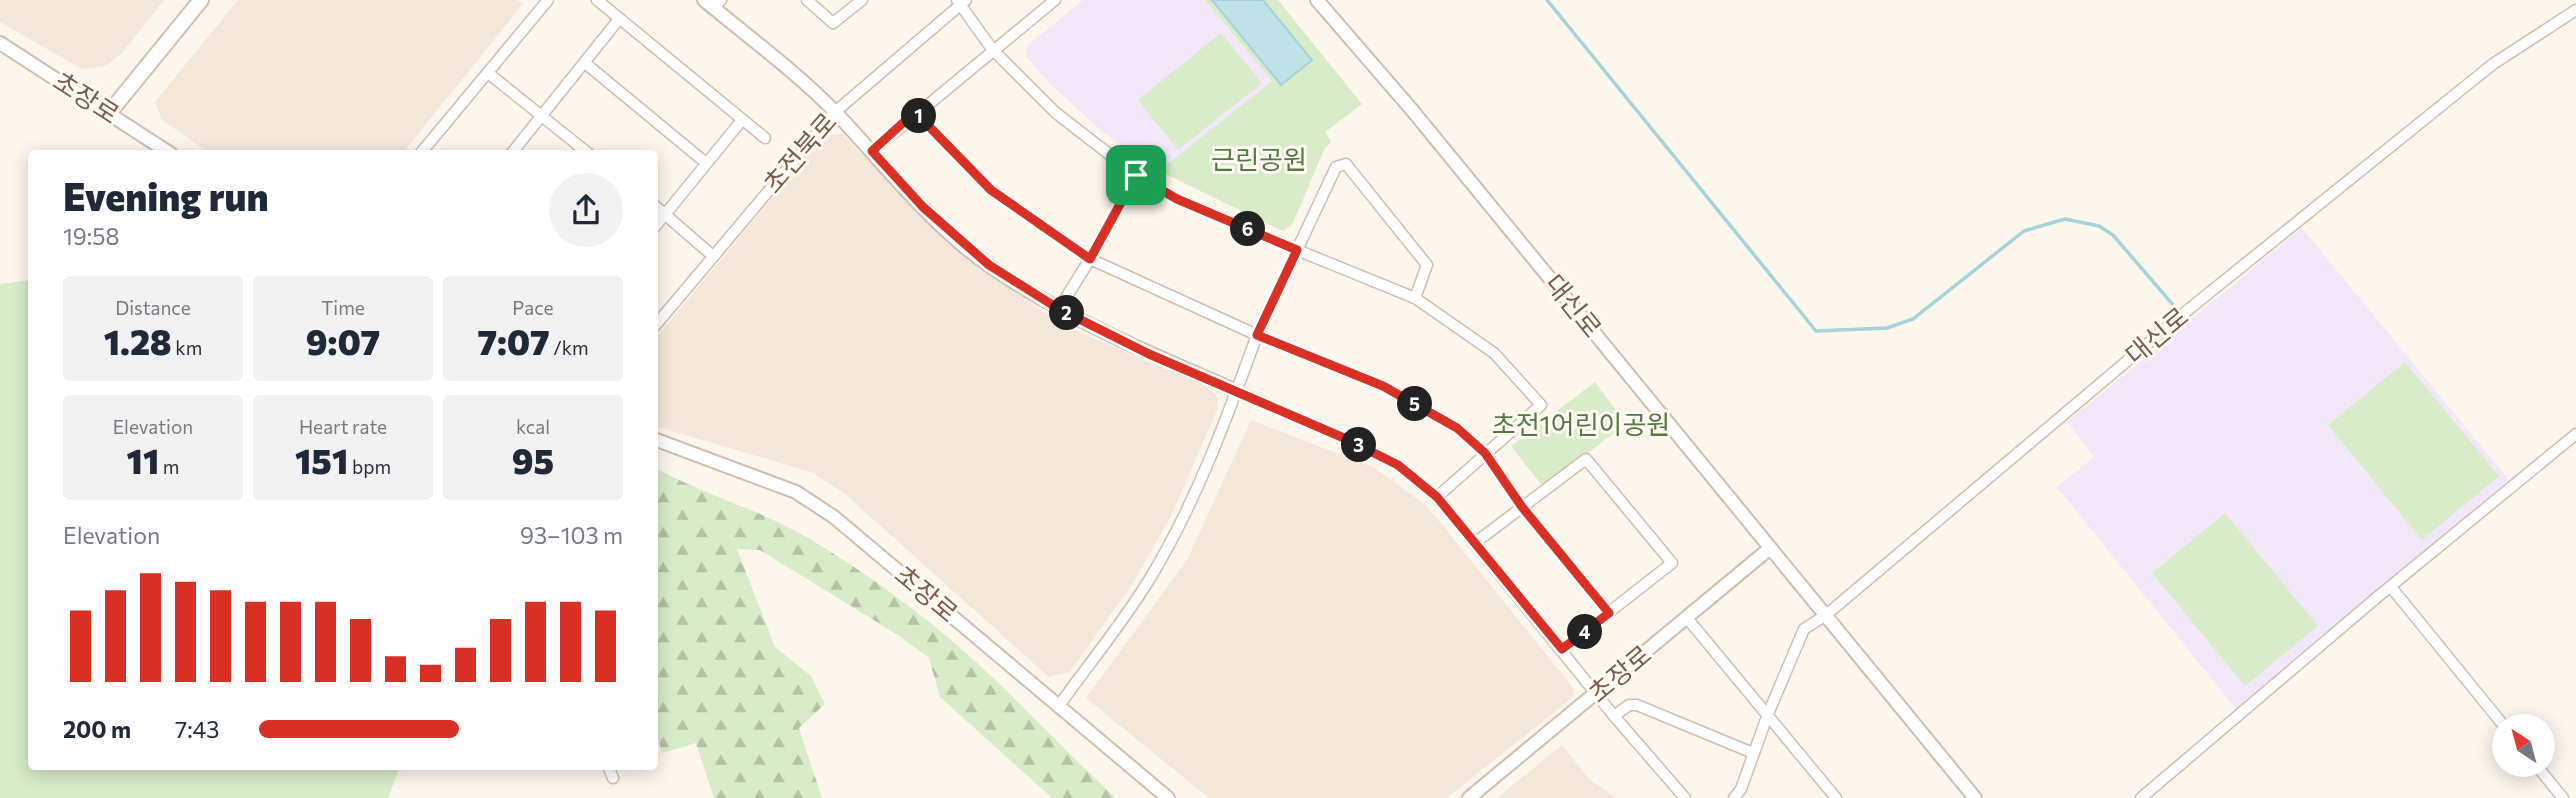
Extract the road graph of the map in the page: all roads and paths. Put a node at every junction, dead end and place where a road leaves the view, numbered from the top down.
1 (201, 0) edge
2 (548, 0) edge
3 (597, 0) edge
4 (807, 0) edge
5 (862, 0) edge
6 (1055, 0) edge
7 (1317, 0) edge
8 (961, 2) edge
9 (713, 3) edge
10 (2576, 10) edge
11 (620, 19) junction
12 (0, 43) edge
13 (992, 49) junction
14 (585, 63) junction
15 (488, 73) junction
16 (835, 112) junction
17 (915, 112) junction
18 (109, 113) junction
19 (542, 117) junction
20 (742, 120) junction
21 (765, 138) dead end
22 (165, 150) edge
23 (423, 150) edge
24 (514, 150) edge
25 (584, 150) edge
26 (872, 151) junction
27 (706, 163) junction
28 (1136, 175) junction
29 (658, 208) edge
30 (666, 214) junction
31 (658, 223) edge
32 (1297, 250) junction
33 (713, 256) junction
34 (1090, 259) junction
35 (1415, 298) junction
36 (1059, 309) junction
37 (658, 322) edge
38 (1257, 335) junction
39 (1237, 391) junction
40 (2576, 434) edge
41 (658, 440) edge
42 (1485, 453) junction
43 (1437, 497) junction
44 (1522, 507) junction
45 (1476, 542) junction
46 (1769, 549) junction
47 (2391, 587) junction
48 (1609, 613) junction
49 (1826, 615) junction
50 (1687, 618) junction
51 (1562, 649) junction
52 (1596, 694) junction
53 (1058, 706) junction
54 (1768, 714) junction
55 (2494, 714) edge
56 (1614, 716) junction
57 (1754, 753) junction
58 (610, 770) edge
59 (2546, 777) edge
60 (613, 778) dead end
61 (1168, 798) edge
62 (1469, 798) edge
63 (1685, 798) edge
64 (1734, 798) edge
65 (1836, 798) edge
66 (1975, 798) edge
67 (2141, 798) edge
68 (2563, 798) edge

1 - 18 main road
2 - 15 street
3 - 11 street
4 - 5 street
6 - 13 street
7 - 46 street, 대신로
8 - 13 street
8 - 16 street, 초전북로
9 - 16 street
10 - 49 street, 대신로
11 - 14 street
11 - 20 street
12 - 18 street, 초장로
13 - 17 street
13 - 28 street
14 - 19 street
14 - 27 street
15 - 19 street
15 - 23 street
16 - 26 street
16 - 33 street, 초전북로
17 - 26 street
17 - 34 street
18 - 22 street, 초장로
19 - 24 street
19 - 25 street
20 - 21 street
20 - 27 street
26 - 36 street
27 - 30 street
28 - 32 street
28 - 34 street
29 - 30 street
30 - 31 street
30 - 33 street
32 - 35 street
32 - 35 street
32 - 38 street
33 - 37 street, 초전북로
34 - 36 street
34 - 38 street
35 - 42 street
36 - 39 street
38 - 39 street
38 - 42 street
39 - 43 street
39 - 53 street
40 - 47 street
41 - 53 street, 초장로
42 - 43 street
42 - 44 street
43 - 45 street
44 - 45 street
44 - 48 street
44 - 48 street
45 - 51 street
46 - 49 street, 대신로
46 - 50 street, 초장로
47 - 55 street
47 - 67 street
48 - 51 street
49 - 54 street
49 - 66 street, 대신로
50 - 52 street, 초장로
50 - 54 street
51 - 52 street
52 - 56 street
52 - 62 street, 초장로
53 - 61 street, 초장로
54 - 57 street
54 - 65 street
56 - 57 street
56 - 63 street
57 - 64 street
58 - 60 street
59 - 68 street

